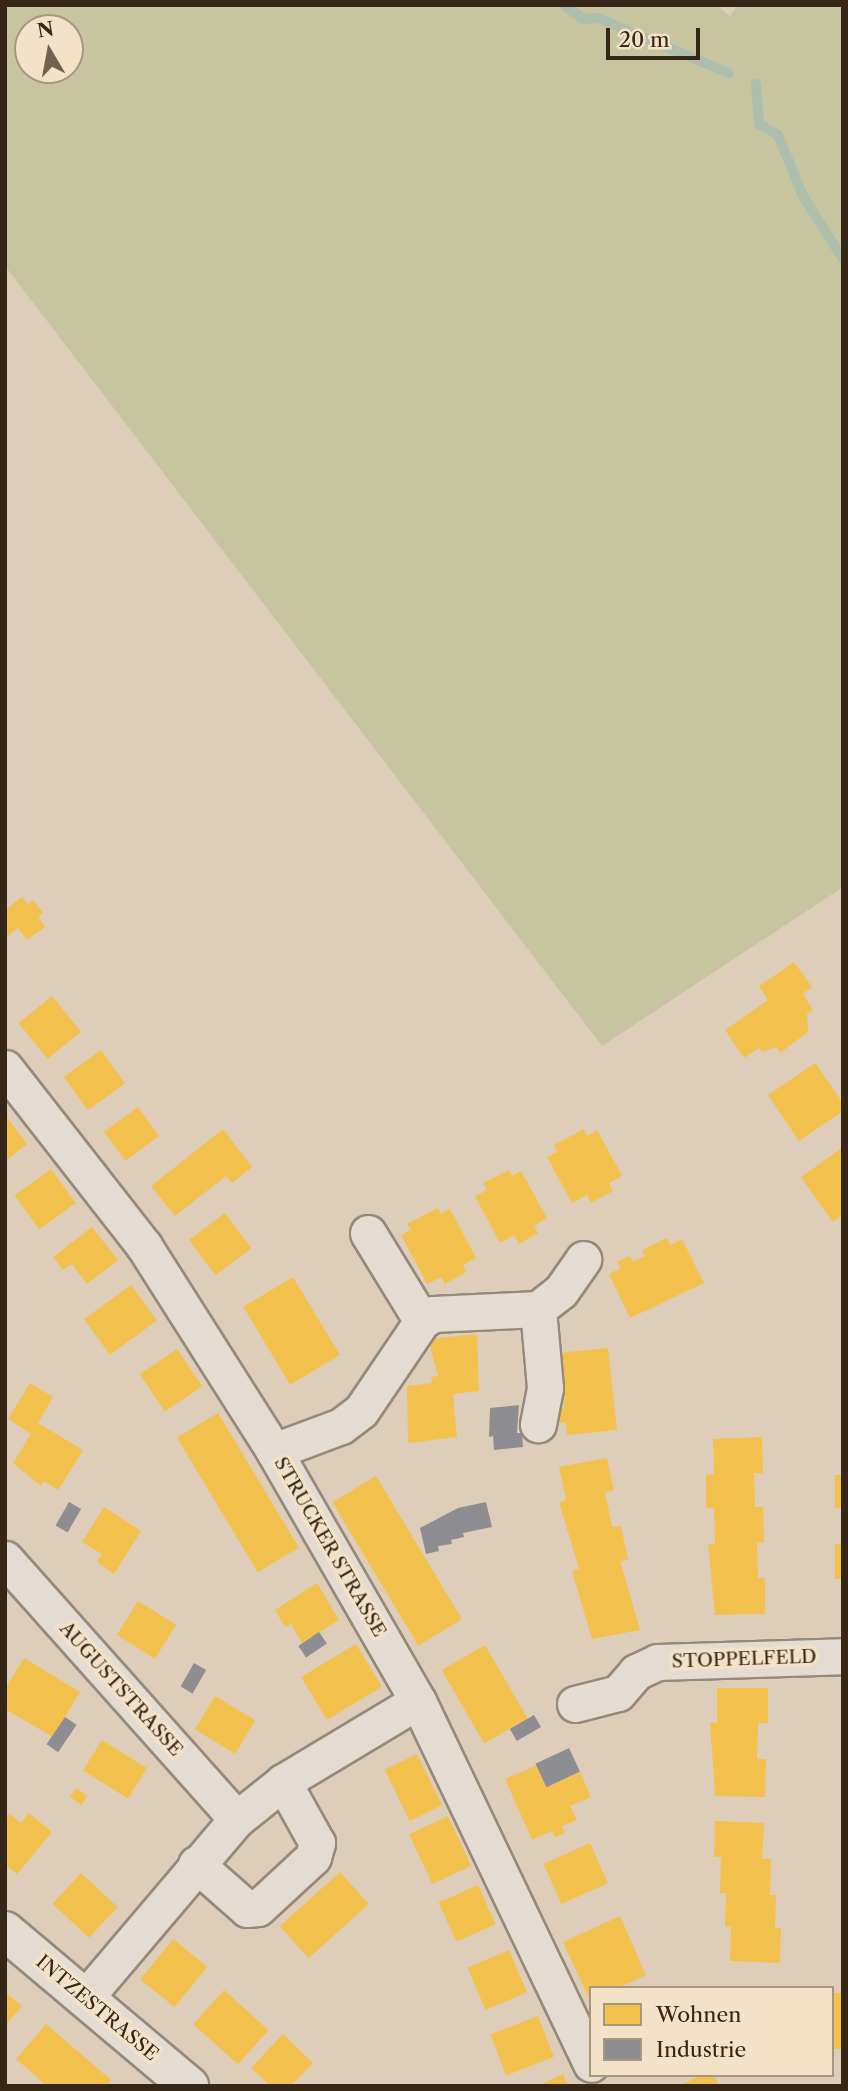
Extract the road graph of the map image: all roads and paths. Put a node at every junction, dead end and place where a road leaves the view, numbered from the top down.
1 (5, 1068) edge
2 (368, 1233) dead end
3 (583, 1259) dead end
4 (538, 1309) junction
5 (422, 1321) junction
6 (538, 1424) dead end
7 (274, 1451) junction
8 (5, 1559) edge
9 (843, 1656) edge
10 (418, 1700) junction
11 (575, 1704) dead end
12 (284, 1782) junction
13 (237, 1819) junction
14 (196, 1864) junction
15 (5, 1931) edge
16 (85, 1998) junction
17 (589, 2060) edge
18 (189, 2086) edge

1 - 7 street, STRUCKER STRASSE
2 - 5 street
3 - 4 street
4 - 5 street
4 - 6 street
5 - 7 street
7 - 10 street, STRUCKER STRASSE
8 - 13 street, AUGUSTSTRASSE
9 - 11 street, STOPPELFELD
10 - 12 street
10 - 17 street, STRUCKER STRASSE
12 - 13 street
12 - 14 street
13 - 14 street
14 - 16 street
15 - 16 main road, INTZESTRASSE
16 - 18 main road, INTZESTRASSE

